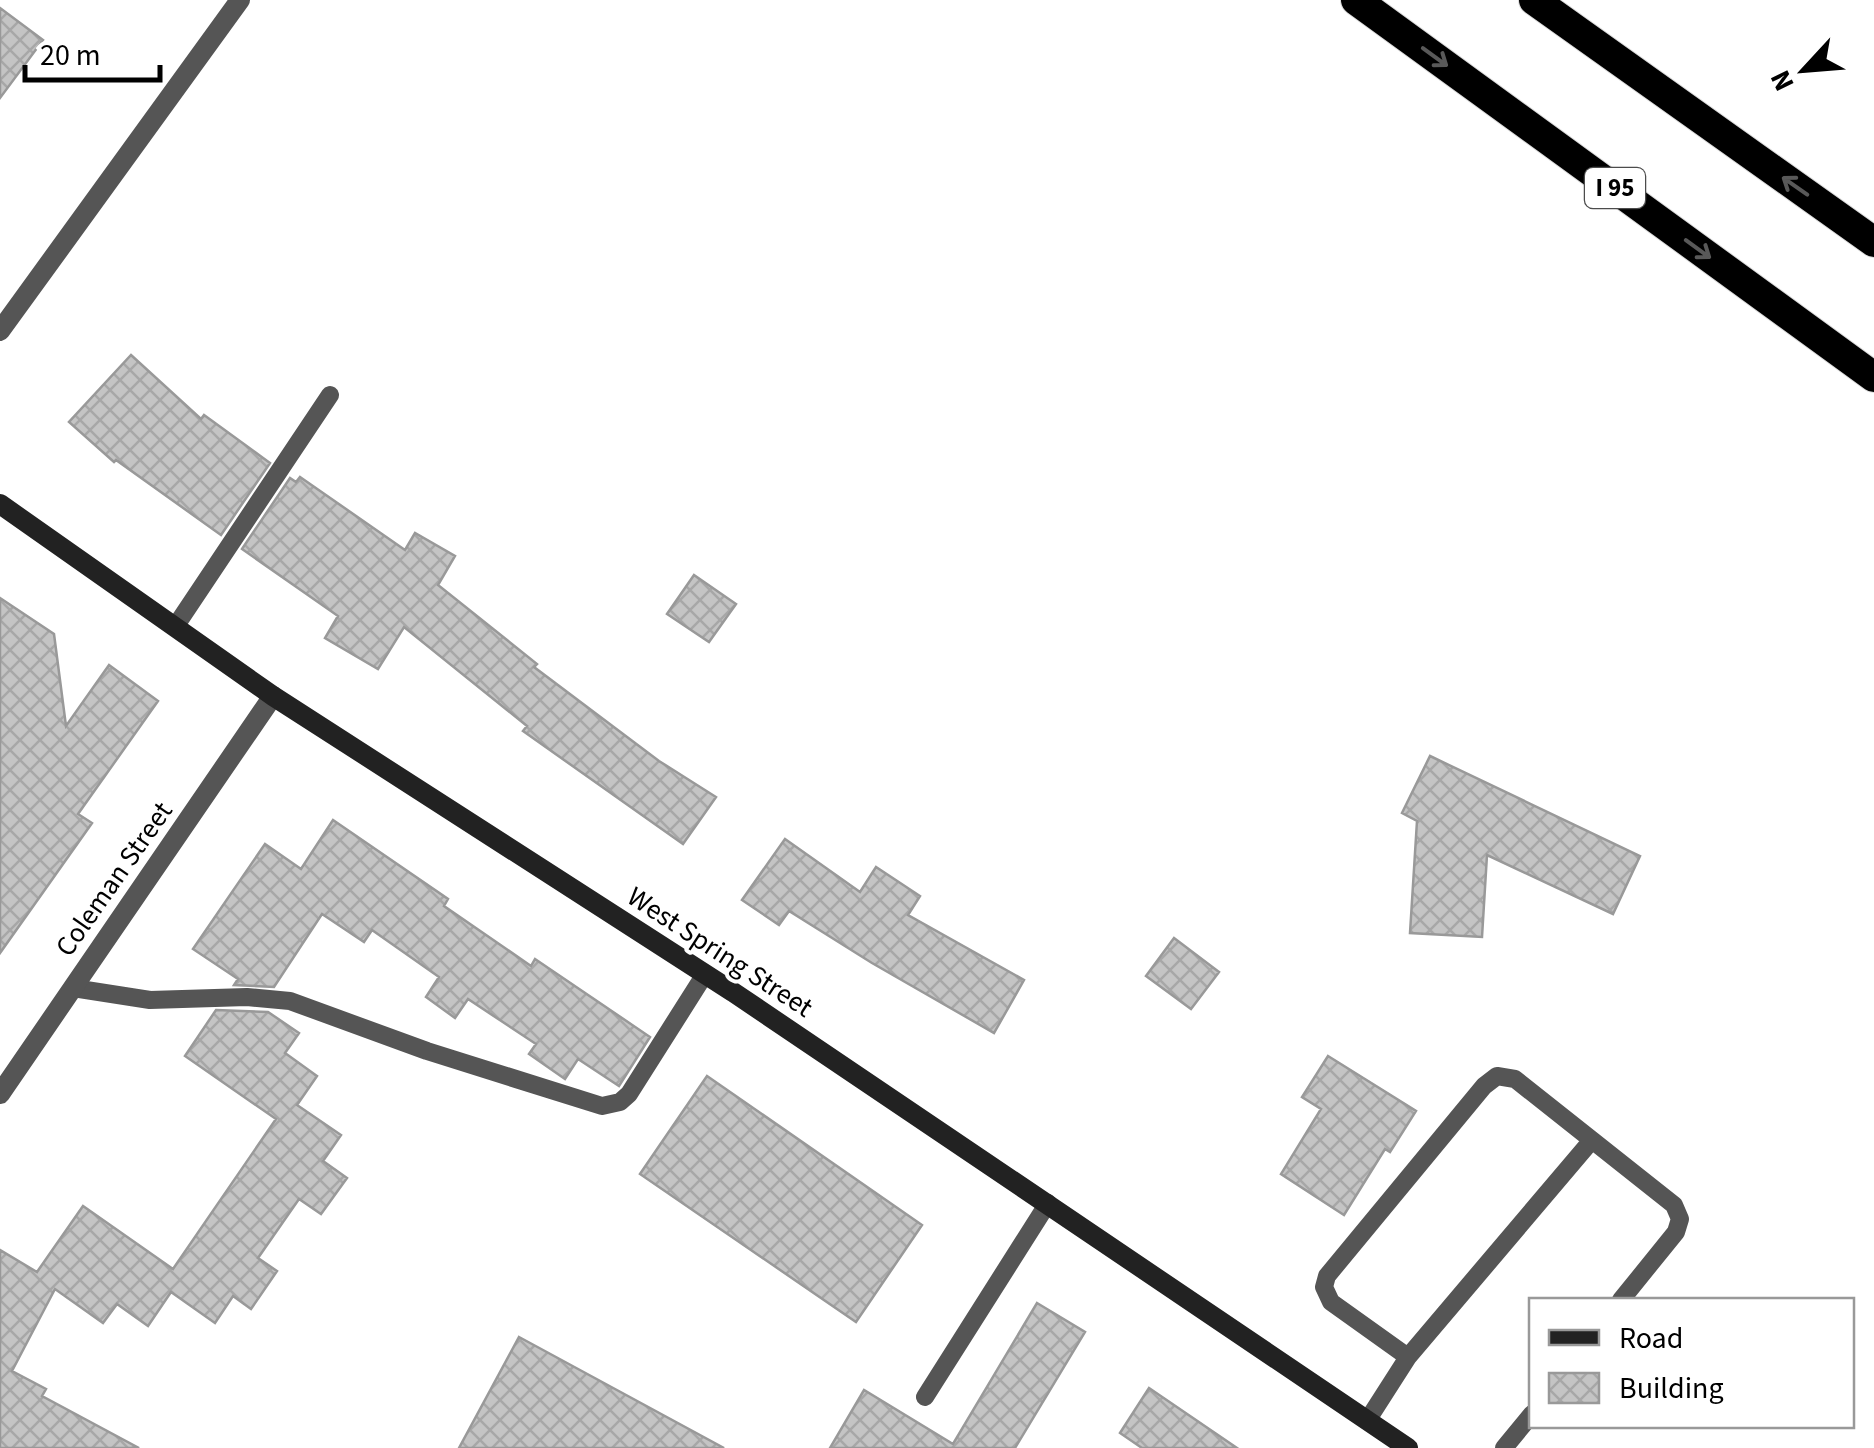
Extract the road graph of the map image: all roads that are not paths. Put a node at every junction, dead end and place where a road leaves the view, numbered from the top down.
1 (240, 0) edge
2 (1356, 0) edge
3 (1534, 0) edge
4 (1874, 242) edge
5 (0, 332) edge
6 (1874, 377) edge
7 (330, 396) dead end
8 (0, 504) edge
9 (175, 627) junction
10 (274, 696) junction
11 (705, 974) junction
12 (73, 988) junction
13 (0, 1094) edge
14 (1592, 1140) junction
15 (1048, 1203) junction
16 (1624, 1298) edge
17 (1408, 1358) junction
18 (925, 1397) dead end
19 (1529, 1418) edge
20 (1368, 1421) junction
21 (1408, 1448) edge
22 (1504, 1448) edge

1 - 5 street
2 -> 6 highway, I 95
4 -> 3 highway
7 - 9 lane
8 - 9 main road, West Spring Street
9 - 10 main road, West Spring Street
10 - 11 main road, West Spring Street
10 - 12 street, Coleman Street
11 - 12 lane
11 - 15 main road, West Spring Street
12 - 13 street, Coleman Street
14 - 16 lane
14 - 17 lane
14 - 17 lane
15 - 18 lane
15 - 20 main road, West Spring Street
17 - 20 lane
19 - 22 lane
20 - 21 main road, West Spring Street

